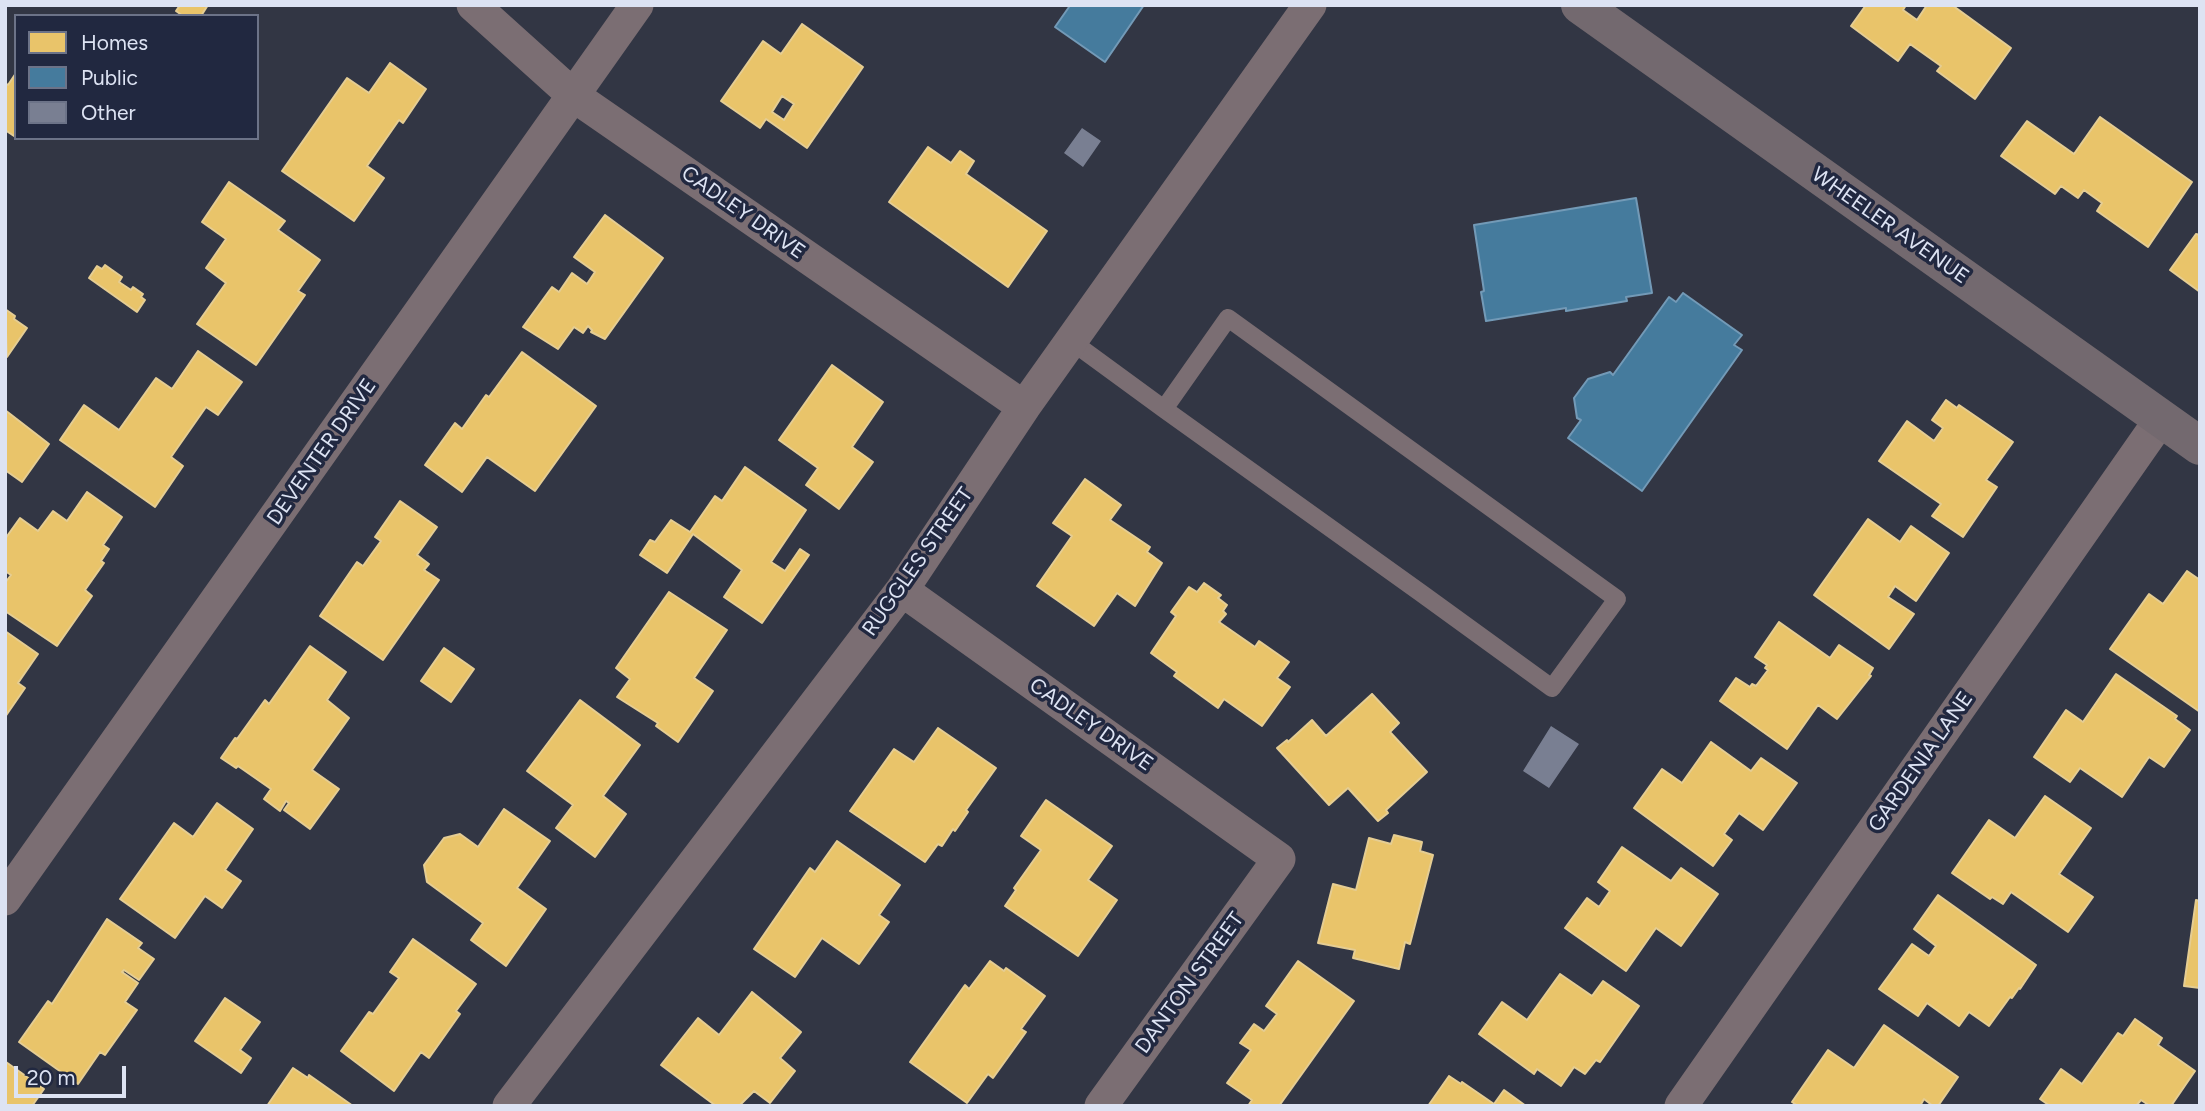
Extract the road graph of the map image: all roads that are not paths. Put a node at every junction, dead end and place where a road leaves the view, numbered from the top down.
1 (472, 5) edge
2 (638, 5) edge
3 (1310, 5) edge
4 (1580, 5) edge
5 (574, 96) junction
6 (1071, 341) junction
7 (1024, 407) junction
8 (1164, 409) junction
9 (2161, 419) junction
10 (2200, 446) edge
11 (902, 590) junction
12 (1279, 859) joint
13 (5, 899) edge
14 (509, 1106) edge
15 (1101, 1106) edge
16 (1681, 1106) edge

1 - 5 street, CADLEY DRIVE
2 - 5 street, DEVENTER DRIVE
3 - 6 street, RUGGLES STREET
4 - 9 main road, WHEELER AVENUE
5 - 7 street, CADLEY DRIVE
5 - 13 street, DEVENTER DRIVE
6 - 7 street, RUGGLES STREET
6 - 8 lane
7 - 11 street, RUGGLES STREET
8 - 8 lane
9 - 10 main road, WHEELER AVENUE
9 - 16 street, GARDENIA LANE
11 - 12 street, CADLEY DRIVE
11 - 14 street, RUGGLES STREET
12 - 15 street, DANTON STREET

